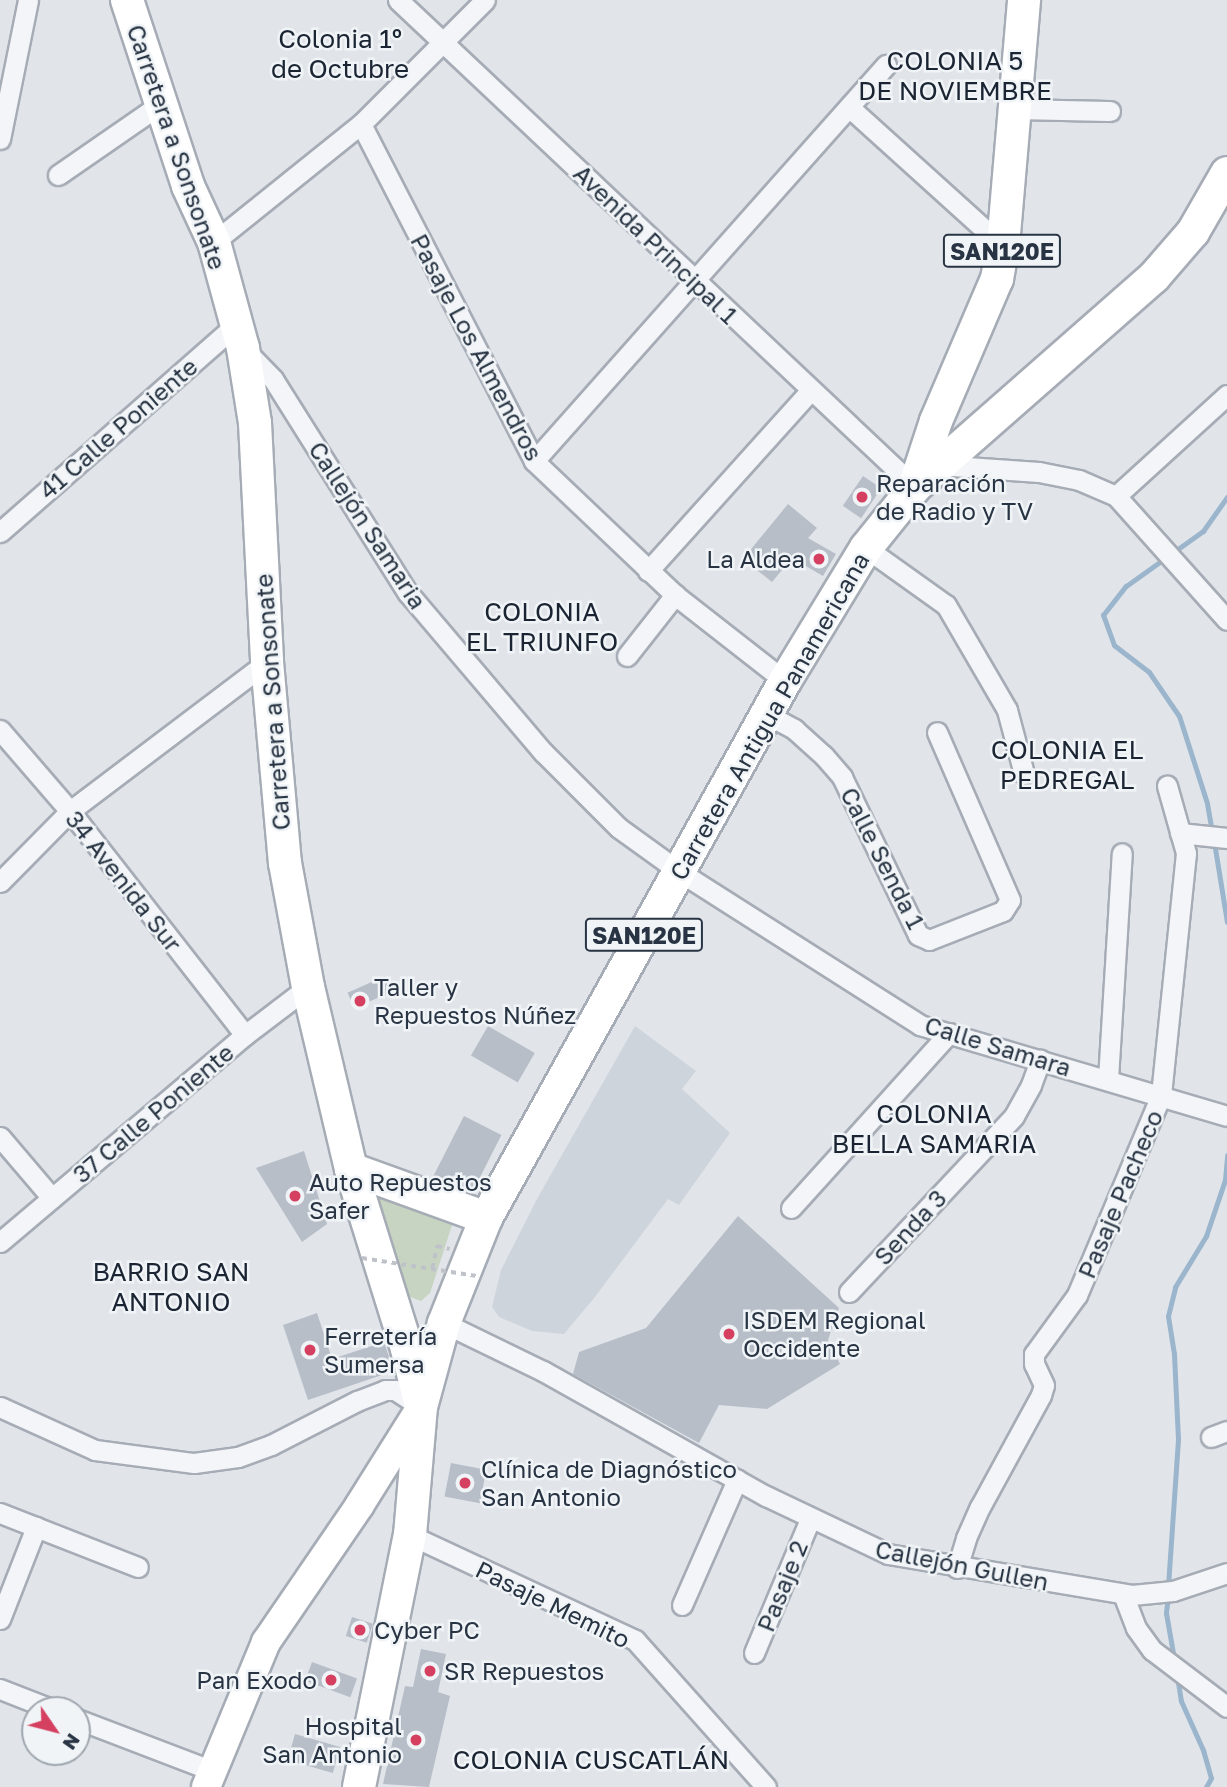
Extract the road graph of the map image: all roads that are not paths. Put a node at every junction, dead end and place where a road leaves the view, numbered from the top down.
1 (28, 0) edge
2 (127, 0) edge
3 (398, 0) edge
4 (485, 0) edge
5 (1024, 0) edge
6 (445, 43) junction
7 (886, 65) dead end
8 (159, 105) junction
9 (849, 107) junction
10 (1014, 109) junction
11 (1110, 111) dead end
12 (362, 124) junction
13 (0, 139) edge
14 (1227, 173) edge
15 (58, 175) dead end
16 (214, 242) junction
17 (1003, 247) junction
18 (694, 280) junction
19 (239, 337) junction
20 (810, 391) junction
21 (1227, 395) edge
22 (534, 461) junction
23 (938, 466) junction
24 (915, 486) junction
25 (1116, 496) junction
26 (0, 532) edge
27 (866, 548) junction
28 (648, 571) junction
29 (676, 595) junction
30 (1226, 618) edge
31 (627, 656) dead end
32 (267, 662) junction
33 (785, 681) junction
34 (768, 715) junction
35 (0, 730) edge
36 (937, 732) dead end
37 (1024, 774) dead end
38 (1167, 786) dead end
39 (70, 811) junction
40 (1180, 833) junction
41 (1227, 838) edge
42 (1122, 853) dead end
43 (680, 872) junction
44 (0, 882) edge
45 (308, 987) junction
46 (949, 1033) junction
47 (245, 1035) junction
48 (1040, 1060) junction
49 (1108, 1079) junction
50 (1161, 1095) junction
51 (1227, 1116) edge
52 (0, 1138) edge
53 (351, 1169) junction
54 (52, 1198) junction
55 (791, 1208) dead end
56 (486, 1218) junction
57 (0, 1241) edge
58 (849, 1292) dead end
59 (444, 1323) junction
60 (0, 1407) edge
61 (421, 1407) junction
62 (737, 1480) junction
63 (0, 1513) edge
64 (810, 1519) junction
65 (36, 1527) junction
66 (410, 1535) junction
67 (138, 1567) dead end
68 (957, 1568) junction
69 (1227, 1573) edge
70 (1123, 1594) junction
71 (682, 1605) dead end
72 (0, 1619) edge
73 (754, 1653) dead end
74 (0, 1689) edge
75 (21, 1697) edge
76 (1227, 1707) edge
77 (91, 1725) edge
78 (209, 1779) edge
79 (359, 1787) edge
80 (765, 1787) edge

1 - 13 street
2 - 8 main road, Carretera a Sonsonate
3 - 6 street, Avenida Principal 1
4 - 6 street
5 - 10 main road, Carretera Antigua Panamericana / SAN120E
6 - 12 street
6 - 18 street, Avenida Principal 1
7 - 9 street
8 - 15 street
8 - 16 main road, Carretera a Sonsonate
9 - 17 street
9 - 18 street
10 - 11 street
10 - 17 main road, Carretera Antigua Panamericana / SAN120E
12 - 16 street
12 - 22 street, Pasaje Los Almendros
14 - 23 main road, Carretera Antigua Panamericana / SAN120E
16 - 19 main road, Carretera a Sonsonate
17 - 24 main road, Carretera Antigua Panamericana / SAN120E
18 - 20 street, Avenida Principal 1
18 - 22 street
19 - 26 street, 41 Calle Poniente
19 - 32 main road, Carretera a Sonsonate
19 - 43 street, Callejón Samaria
20 - 24 street, Avenida Principal 1
20 - 28 street
21 - 25 street
22 - 28 street, Pasaje Los Almendros
23 - 24 main road, Carretera Antigua Panamericana / SAN120E
23 - 25 street
24 - 27 main road, Carretera Antigua Panamericana / SAN120E
25 - 30 street
27 - 33 main road, Carretera Antigua Panamericana / SAN120E
27 - 37 street
28 - 29 street, Pasaje Los Almendros
29 - 31 street
29 - 33 street, Pasaje Los Almendros
32 - 39 street
32 - 45 main road, Carretera a Sonsonate
33 - 34 main road, Carretera Antigua Panamericana / SAN120E
34 - 36 street, Calle Senda 1
34 - 43 main road, Carretera Antigua Panamericana / SAN120E
35 - 39 street, 34 Avenida Sur
38 - 40 street, Pasaje Pacheco
39 - 44 street
39 - 47 street, 34 Avenida Sur
40 - 41 street
40 - 50 street, Pasaje Pacheco
42 - 49 street
43 - 46 street, Calle Samara
43 - 56 main road, Carretera Antigua Panamericana / SAN120E
45 - 47 street, 37 Calle Poniente
45 - 53 main road, Carretera a Sonsonate
46 - 48 street, Calle Samara
46 - 55 street
47 - 54 street, 37 Calle Poniente
48 - 49 street, Calle Samara
48 - 58 street, Senda 3
49 - 50 street, Calle Samara
50 - 51 street, Calle Samara
50 - 68 street, Pasaje Pacheco
52 - 54 street
53 - 56 main road
53 - 61 main road, Carretera a Sonsonate
54 - 57 street, 37 Calle Poniente
56 - 59 main road, Carretera Antigua Panamericana / SAN120E
59 - 61 main road, Carretera Antigua Panamericana / SAN120E
59 - 62 street, Callejón Gullen
60 - 61 street
61 - 66 main road
61 - 78 street
62 - 64 street, Callejón Gullen
62 - 71 street
63 - 65 street
64 - 68 street, Callejón Gullen
64 - 73 street, Pasaje 2
65 - 67 street
65 - 72 street
66 - 79 main road
66 - 80 street, Pasaje Memito
68 - 70 street, Callejón Gullen
69 - 70 street, Callejón Gullen
70 - 76 street
74 - 75 street
77 - 78 street

